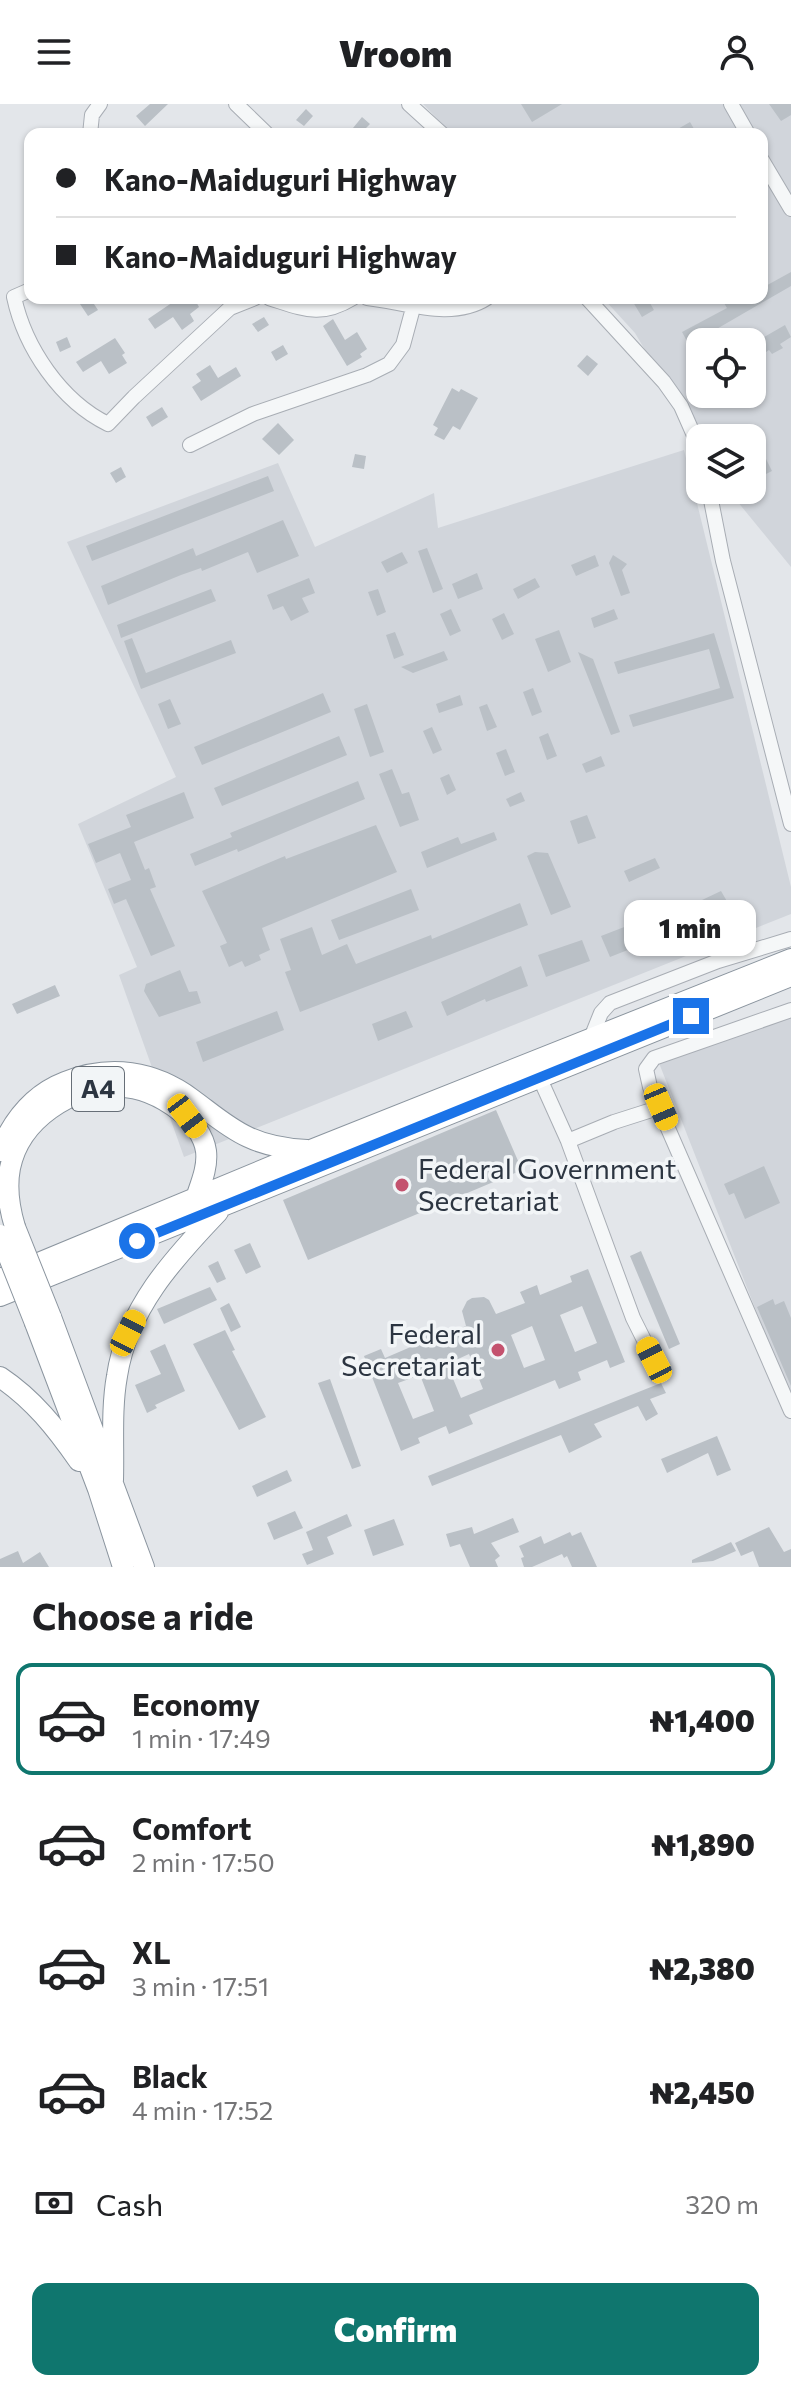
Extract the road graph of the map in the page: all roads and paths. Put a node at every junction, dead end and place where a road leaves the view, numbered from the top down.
1 (100, 104) edge
2 (236, 104) edge
3 (409, 104) edge
4 (731, 104) edge
5 (91, 128) edge
6 (261, 128) edge
7 (435, 128) edge
8 (740, 128) edge
9 (768, 170) edge
10 (791, 209) edge
11 (24, 293) edge
12 (240, 304) edge
13 (287, 304) edge
14 (343, 304) edge
15 (479, 304) edge
16 (592, 304) edge
17 (422, 305) edge
18 (689, 424) edge
19 (190, 445) dead end
20 (712, 504) edge
21 (791, 824) edge
22 (791, 939) edge
23 (791, 959) edge
24 (791, 976) edge
25 (791, 1010) edge
26 (591, 1038) junction
27 (536, 1070) junction
28 (661, 1107) junction
29 (568, 1141) junction
30 (311, 1150) junction
31 (0, 1151) edge
32 (196, 1198) junction
33 (223, 1207) junction
34 (8, 1231) edge
35 (0, 1279) edge
36 (0, 1296) edge
37 (654, 1360) dead end
38 (0, 1377) edge
39 (791, 1411) edge
40 (106, 1484) junction
41 (123, 1567) edge
42 (144, 1567) edge

1 - 5 street
2 - 6 street
3 - 7 street
4 - 8 street
9 - 10 street
11 - 12 street
13 - 14 street
15 - 17 street
16 - 18 street
17 - 19 street
20 - 21 street
22 - 26 street
23 - 26 highway
24 - 27 highway
25 - 28 street
26 - 27 highway
27 - 29 street
27 - 30 highway
27 - 33 highway
28 - 29 street
28 - 39 street
29 - 37 street
30 - 31 highway, A4
30 - 32 highway
32 - 34 highway, A4
32 - 35 highway
33 - 36 highway
33 - 40 highway
34 - 40 highway, A4, bridge
38 - 40 highway
40 - 41 highway, A4
40 - 42 highway, A4

